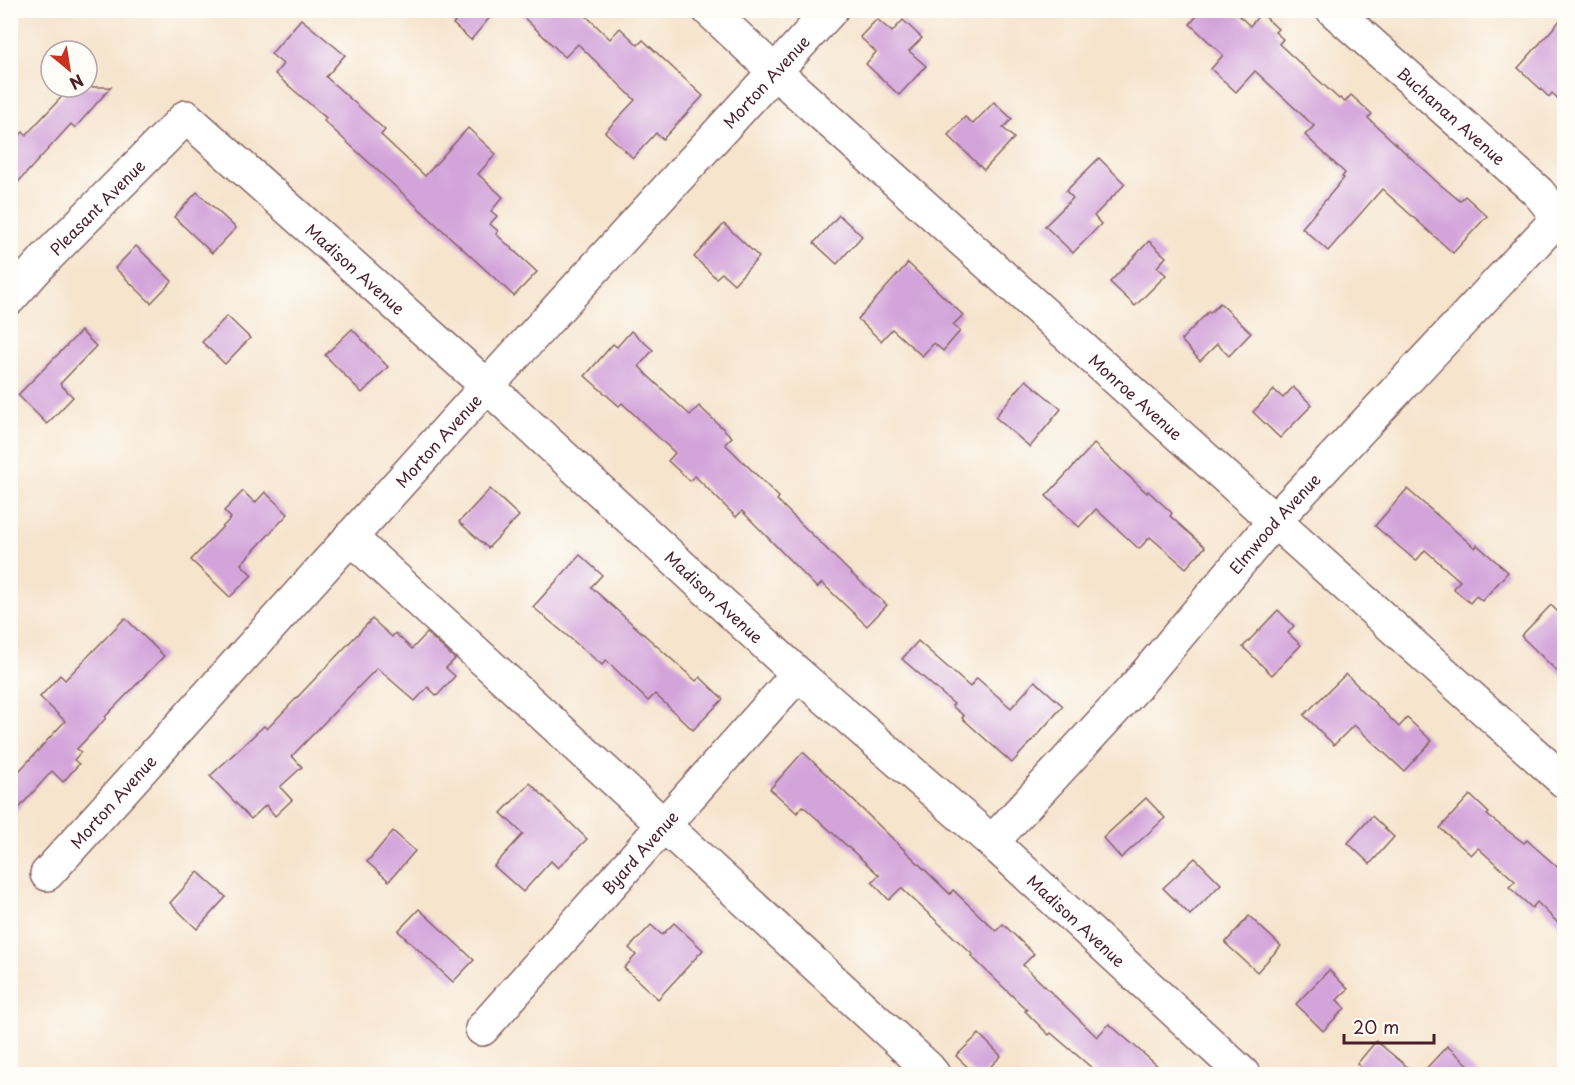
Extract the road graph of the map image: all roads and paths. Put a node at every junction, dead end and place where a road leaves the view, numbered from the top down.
1 (709, 10) edge
2 (831, 10) edge
3 (1333, 10) edge
4 (775, 72) junction
5 (186, 117) joint
6 (1562, 218) edge
7 (10, 298) edge
8 (487, 386) junction
9 (1275, 520) junction
10 (350, 537) junction
11 (798, 674) junction
12 (1564, 781) edge
13 (665, 825) junction
14 (992, 842) junction
15 (47, 874) dead end
16 (482, 1029) dead end
17 (933, 1074) edge
18 (1244, 1074) edge

1 - 4 street, Monroe Avenue
2 - 4 street, Morton Avenue
3 - 6 street, Buchanan Avenue
4 - 8 street, Morton Avenue
4 - 9 street, Monroe Avenue
5 - 7 street, Pleasant Avenue
5 - 8 street, Madison Avenue
6 - 9 street, Elmwood Avenue
8 - 10 street, Morton Avenue
8 - 11 street, Madison Avenue
9 - 12 street, Monroe Avenue
9 - 14 street, Elmwood Avenue
10 - 13 street
10 - 15 street, Morton Avenue
11 - 13 street, Byard Avenue
11 - 14 street, Madison Avenue
13 - 16 street, Byard Avenue
13 - 17 street
14 - 18 street, Madison Avenue

